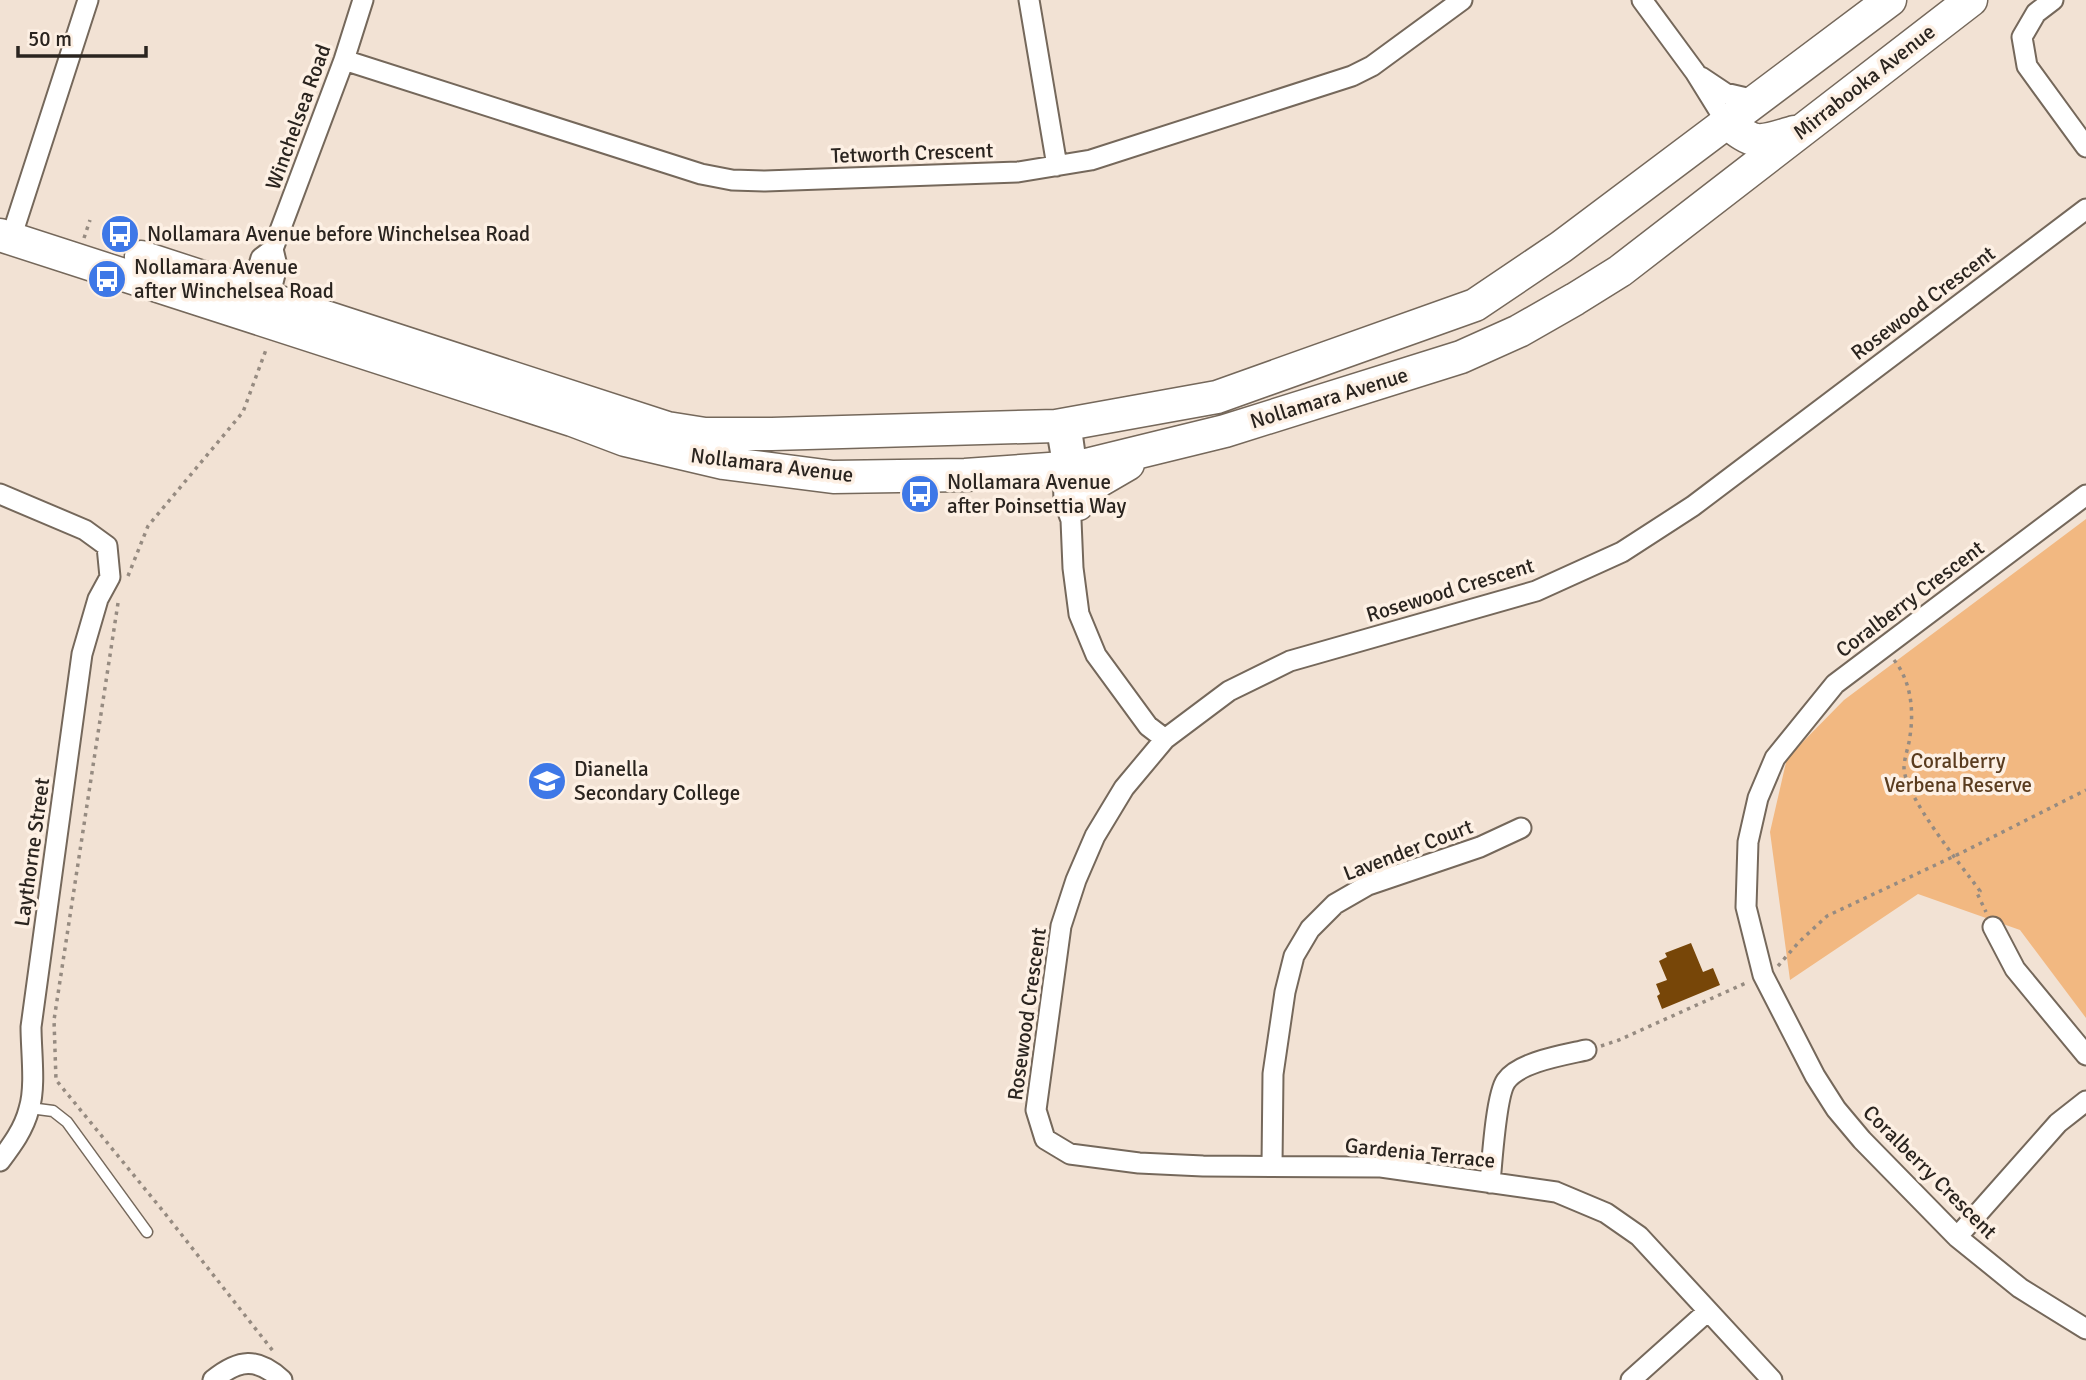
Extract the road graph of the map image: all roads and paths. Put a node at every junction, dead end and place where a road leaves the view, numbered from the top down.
1 (88, 0) edge
2 (363, 0) edge
3 (1029, 0) edge
4 (1462, 0) edge
5 (1642, 0) edge
6 (1890, 0) edge
7 (1971, 0) edge
8 (2053, 0) edge
9 (344, 60) junction
10 (1695, 72) junction
11 (1755, 100) junction
12 (1726, 122) junction
13 (1803, 130) junction
14 (2086, 147) edge
15 (1757, 164) joint
16 (1057, 166) junction
17 (2086, 209) edge
18 (7, 226) edge
19 (260, 312) junction
20 (1064, 426) junction
21 (772, 434) junction
22 (1156, 447) junction
23 (1070, 467) junction
24 (1015, 471) junction
25 (852, 477) junction
26 (0, 494) edge
27 (2086, 495) edge
28 (1071, 509) junction
29 (128, 576) dead end
30 (118, 601) dead end
31 (1885, 647) junction
32 (1165, 739) junction
33 (2086, 790) edge
34 (1521, 828) dead end
35 (1955, 856) junction
36 (1993, 928) joint
37 (1774, 971) dead end
38 (1750, 981) dead end
39 (1586, 1050) joint
40 (2086, 1055) edge
41 (2086, 1101) edge
42 (30, 1108) junction
43 (1045, 1139) joint
44 (0, 1161) edge
45 (1272, 1165) junction
46 (1490, 1183) junction
47 (147, 1232) dead end
48 (1958, 1237) junction
49 (1708, 1311) junction
50 (2086, 1329) edge
51 (279, 1359) dead end
52 (213, 1380) edge
53 (282, 1380) edge
54 (1631, 1380) edge
55 (1772, 1380) edge

1 - 18 street
2 - 9 street, Winchelsea Road
3 - 16 street
4 - 16 street, Tetworth Crescent
5 - 10 street
6 - 11 main road
7 - 13 main road, Mirrabooka Avenue
8 - 14 street
9 - 16 street, Tetworth Crescent
9 - 19 street, Winchelsea Road
10 - 11 street
10 - 12 street
11 - 12 main road
12 - 13 main road
12 - 20 main road, Nollamara Avenue
13 - 15 main road, Mirrabooka Avenue
15 - 22 main road, Nollamara Avenue
17 - 32 street, Rosewood Crescent
18 - 19 main road, Nollamara Avenue
19 - 21 main road, Nollamara Avenue
19 - 25 main road, Nollamara Avenue
19 - 29 path
20 - 21 main road, Nollamara Avenue
20 - 23 street
21 - 25 main road
22 - 23 main road, Nollamara Avenue
22 - 28 main road
23 - 24 main road, Nollamara Avenue
23 - 28 street
24 - 25 main road, Nollamara Avenue
24 - 28 main road
26 - 42 street, Laythorne Street
27 - 31 street, Coralberry Crescent
28 - 32 street
30 - 51 path
31 - 35 path
31 - 48 street, Coralberry Crescent
32 - 43 street, Rosewood Crescent
33 - 35 path
34 - 45 street, Lavender Court
35 - 36 path
35 - 37 path
36 - 40 street
38 - 39 path
39 - 46 street
41 - 48 street
42 - 44 street, Laythorne Street
42 - 47 lane
43 - 45 street, Gardenia Terrace
45 - 46 street, Gardenia Terrace
46 - 49 street, Gardenia Terrace
48 - 50 street, Coralberry Crescent
49 - 54 street
49 - 55 street, Gardenia Terrace
52 - 53 street

